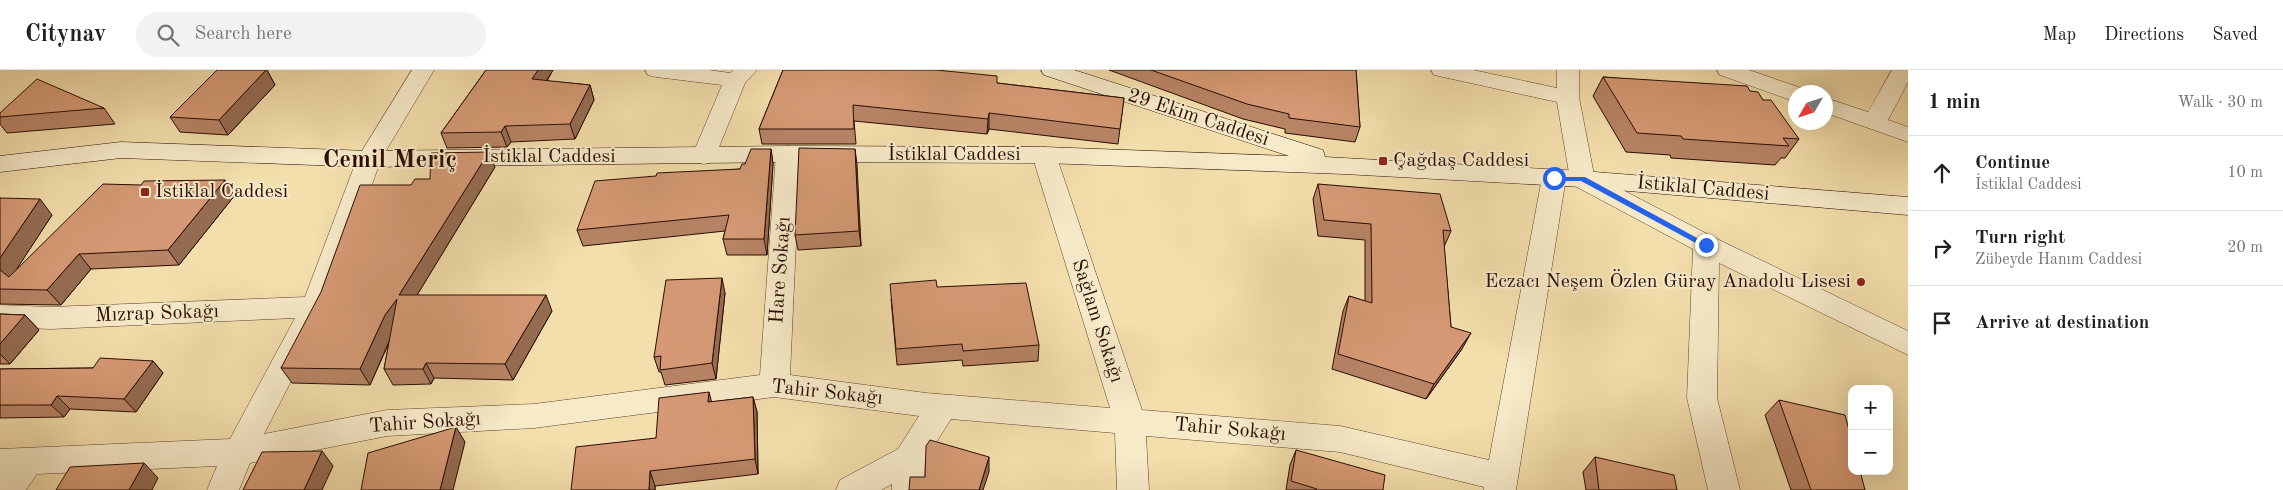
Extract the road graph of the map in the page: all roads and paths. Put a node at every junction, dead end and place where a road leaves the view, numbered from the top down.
1 (423, 70) edge
2 (662, 70) edge
3 (1052, 70) edge
4 (1442, 70) edge
5 (1568, 70) edge
6 (1728, 70) edge
7 (1904, 70) edge
8 (741, 75) edge
9 (1788, 91) edge
10 (1568, 97) junction
11 (1833, 107) edge
12 (1875, 122) junction
13 (1908, 135) edge
14 (788, 154) junction
15 (1044, 155) junction
16 (704, 156) junction
17 (369, 159) junction
18 (0, 164) edge
19 (1344, 166) junction
20 (1554, 178) junction
21 (1582, 179) junction
22 (1908, 206) edge
23 (1706, 245) junction
24 (314, 307) junction
25 (0, 316) edge
26 (1908, 344) edge
27 (774, 385) junction
28 (943, 406) junction
29 (1130, 422) junction
30 (239, 452) junction
31 (908, 458) junction
32 (14, 462) edge
33 (1501, 483) edge
34 (8, 490) edge
35 (223, 490) edge
36 (852, 490) edge
37 (908, 490) edge
38 (1133, 490) edge
39 (1724, 490) edge

1 - 17 street
2 - 8 street
3 - 19 street, 29 Ekim Caddesi
4 - 10 street
5 - 10 street
6 - 9 street
7 - 12 street
8 - 16 street
10 - 21 street
11 - 12 street
12 - 13 street
14 - 15 street, İstiklal Caddesi
14 - 16 street, İstiklal Caddesi
14 - 27 street, Hare Sokağı
15 - 19 street, İstiklal Caddesi
15 - 29 street, Sağlam Sokağı
16 - 17 street, İstiklal Caddesi
17 - 18 street, İstiklal Caddesi
17 - 24 street
19 - 20 street, İstiklal Caddesi
20 - 21 street, İstiklal Caddesi
20 - 33 street
21 - 22 street, İstiklal Caddesi
21 - 23 street
23 - 26 street
23 - 39 street
24 - 25 street, Mızrap Sokağı
24 - 30 street
27 - 28 street, Tahir Sokağı
27 - 30 street, Tahir Sokağı
28 - 29 street, Tahir Sokağı
28 - 31 street
29 - 33 street, Tahir Sokağı
29 - 38 street, Sağlam Sokağı
30 - 32 street, Tahir Sokağı
30 - 35 street
31 - 36 street
31 - 37 street
32 - 34 street

